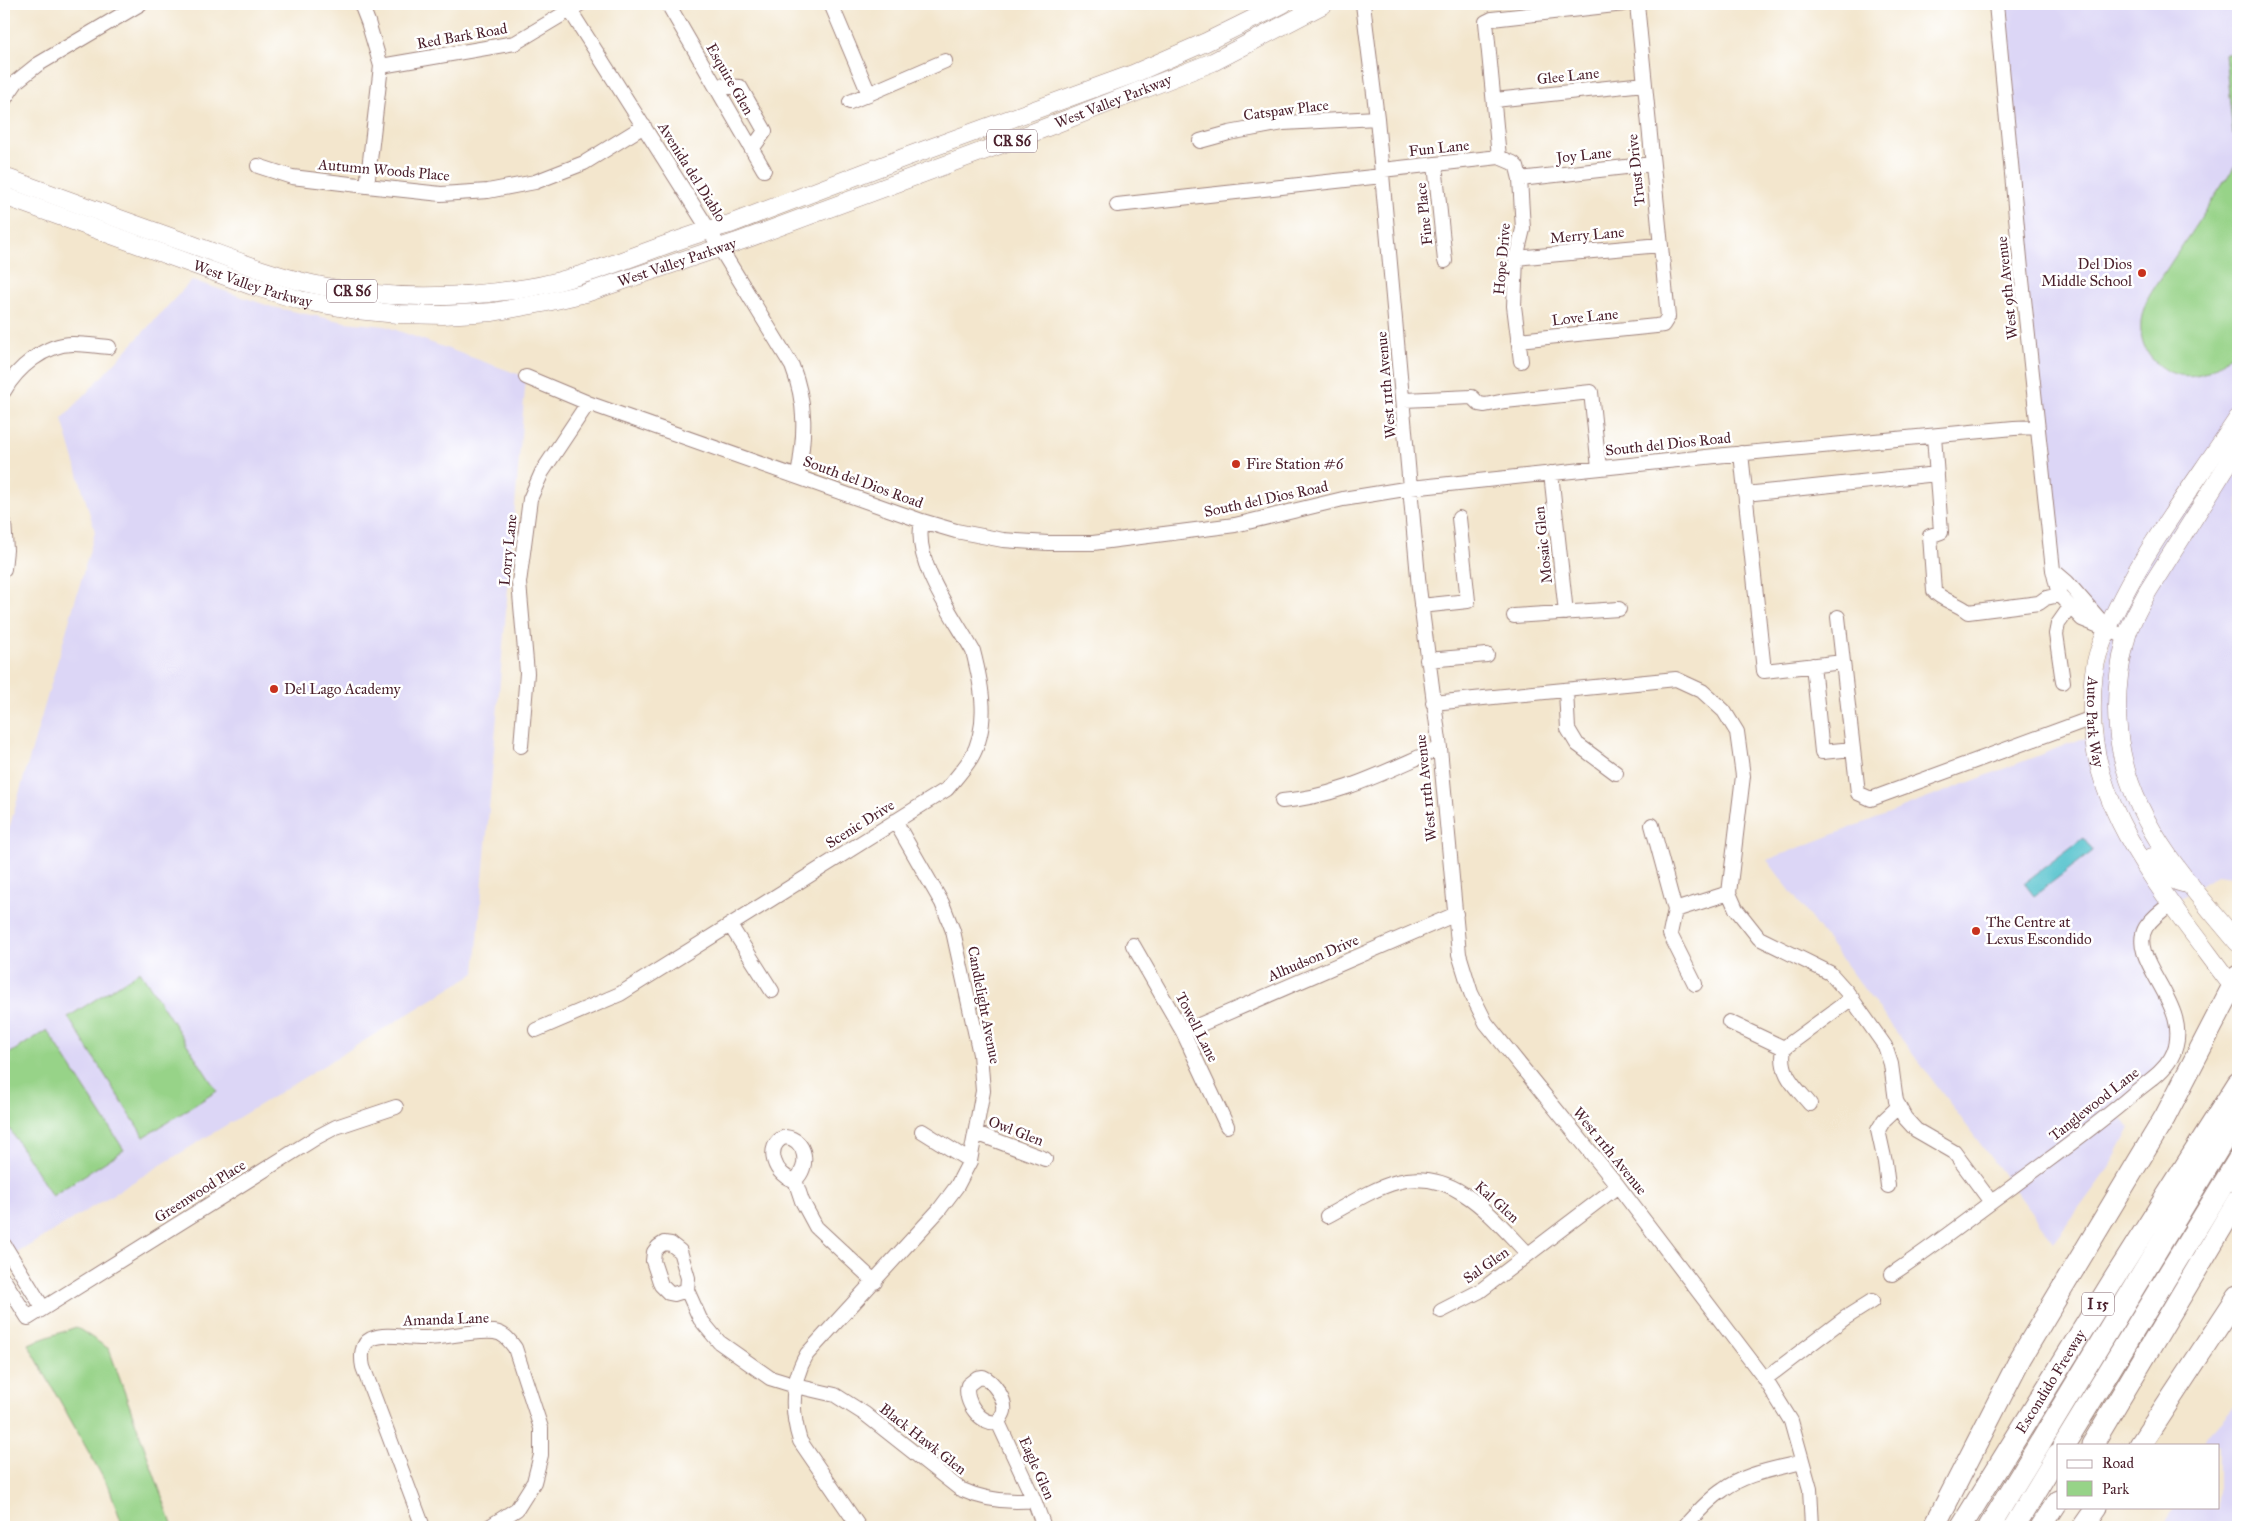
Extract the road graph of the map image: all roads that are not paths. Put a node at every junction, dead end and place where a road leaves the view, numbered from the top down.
1 (140, 4) edge
2 (361, 4) edge
3 (668, 4) edge
4 (831, 4) edge
5 (1283, 4) edge
6 (1324, 4) edge
7 (1363, 4) edge
8 (1624, 4) edge
9 (1637, 4) edge
10 (1996, 4) edge
11 (572, 6) edge
12 (1550, 8) edge
13 (945, 61) dead end
14 (381, 66) junction
15 (1644, 84) junction
16 (715, 85) junction
17 (869, 94) junction
18 (4, 100) edge
19 (1495, 100) junction
20 (850, 102) dead end
21 (1377, 118) junction
22 (644, 126) junction
23 (1200, 141) dead end
24 (752, 149) junction
25 (1500, 157) junction
26 (1435, 164) junction
27 (1652, 164) junction
28 (258, 166) dead end
29 (764, 170) dead end
30 (1382, 173) junction
31 (4, 177) edge
32 (1520, 179) junction
33 (367, 186) junction
34 (4, 196) edge
35 (1117, 205) dead end
36 (709, 230) junction
37 (1660, 245) junction
38 (719, 247) junction
39 (1516, 258) junction
40 (1445, 260) dead end
41 (1656, 326) joint
42 (1518, 340) junction
43 (109, 347) dead end
44 (1521, 361) dead end
45 (526, 377) dead end
46 (4, 391) edge
47 (1404, 400) junction
48 (588, 403) junction
49 (2238, 418) edge
50 (2037, 427) junction
51 (1934, 436) junction
52 (2238, 448) edge
53 (1741, 453) junction
54 (1599, 468) junction
55 (1551, 473) junction
56 (1937, 474) junction
57 (798, 476) junction
58 (1411, 488) junction
59 (1745, 494) junction
60 (1460, 518) dead end
61 (922, 521) junction
62 (4, 522) edge
63 (4, 569) edge
64 (2053, 570) junction
65 (2052, 596) junction
66 (1421, 606) junction
67 (2070, 607) junction
68 (1619, 608) dead end
69 (1566, 613) junction
70 (1514, 616) dead end
71 (1838, 617) dead end
72 (2108, 630) junction
73 (2126, 637) junction
74 (1487, 655) dead end
75 (1427, 660) junction
76 (1843, 662) junction
77 (1813, 666) junction
78 (2063, 682) dead end
79 (1566, 690) junction
80 (1433, 703) junction
81 (2092, 718) junction
82 (521, 746) dead end
83 (1440, 748) junction
84 (1853, 749) junction
85 (1616, 773) dead end
86 (1282, 801) dead end
87 (2116, 817) junction
88 (895, 821) junction
89 (1652, 825) dead end
90 (2190, 884) junction
91 (1730, 893) junction
92 (2171, 904) junction
93 (1675, 910) junction
94 (1456, 914) junction
95 (730, 925) junction
96 (2238, 943) edge
97 (1133, 945) dead end
98 (1695, 984) dead end
99 (2236, 985) edge
100 (772, 991) dead end
101 (1852, 998) junction
102 (1729, 1022) dead end
103 (536, 1030) dead end
104 (1183, 1032) junction
105 (1784, 1048) junction
106 (2238, 1083) edge
107 (1810, 1104) dead end
108 (1899, 1106) junction
109 (396, 1107) dead end
110 (2238, 1116) edge
111 (1227, 1126) dead end
112 (922, 1132) dead end
113 (976, 1133) junction
114 (1044, 1159) dead end
115 (2238, 1160) edge
116 (970, 1161) junction
117 (795, 1180) dead end
118 (1618, 1186) junction
119 (1888, 1186) dead end
120 (2238, 1200) edge
121 (1991, 1202) junction
122 (1327, 1216) dead end
123 (4, 1245) edge
124 (1528, 1254) junction
125 (1892, 1274) dead end
126 (4, 1280) edge
127 (875, 1282) junction
128 (687, 1290) dead end
129 (2238, 1296) edge
130 (1872, 1302) dead end
131 (44, 1308) junction
132 (1441, 1311) dead end
133 (1765, 1379) junction
134 (796, 1386) junction
135 (998, 1422) dead end
136 (2065, 1444) edge
137 (2093, 1444) edge
138 (2141, 1444) edge
139 (2057, 1456) edge
140 (1802, 1462) junction
141 (1034, 1500) junction
142 (2057, 1503) edge
143 (2097, 1508) edge
144 (423, 1527) edge
145 (489, 1527) edge
146 (859, 1527) edge
147 (1044, 1527) edge
148 (1684, 1527) edge
149 (1812, 1527) edge
150 (1934, 1527) edge
151 (1961, 1527) edge
152 (1989, 1527) edge
153 (2014, 1527) edge
154 (2042, 1527) edge
155 (2083, 1527) edge

1 - 18 street
2 - 14 street
3 - 16 street, Esquire Glen
4 - 17 street
5 - 36 main road, West Valley Parkway / CR S6
6 - 38 main road, West Valley Parkway / CR S6
7 - 21 street, West 11th Avenue
8 - 12 street
9 - 15 street, Trust Drive
10 - 50 street, West 9th Avenue
11 - 14 street, Red Bark Road
11 - 22 street, Avenida del Diablo
12 - 19 street
13 - 17 street
14 - 33 street
15 - 19 street, Glee Lane
15 - 27 street, Trust Drive
16 - 24 street, Esquire Glen
16 - 24 street
17 - 20 street
19 - 25 street
21 - 23 street, Catspaw Place
21 - 30 street, West 11th Avenue
22 - 33 street, Autumn Woods Place
22 - 36 street, Avenida del Diablo
24 - 29 street, Esquire Glen
25 - 26 street, Fun Lane
25 - 32 street
26 - 30 street, Fun Lane
26 - 40 street, Fine Place
27 - 32 street, Joy Lane
27 - 37 street, Trust Drive
28 - 33 street, Autumn Woods Place
30 - 35 street, Fun Lane
30 - 47 street, West 11th Avenue
31 - 36 main road, West Valley Parkway / CR S6
32 - 39 street, Hope Drive
34 - 38 main road, West Valley Parkway / CR S6
36 - 38 street, Avenida del Diablo
37 - 39 street, Merry Lane
37 - 41 street, Trust Drive
38 - 57 street, Avenida del Diablo
39 - 42 street, Hope Drive
41 - 42 street, Love Lane
42 - 44 street, Hope Drive
43 - 46 street
45 - 48 street, South del Dios Road
47 - 54 street
47 - 58 street, West 11th Avenue
48 - 57 street, South del Dios Road
48 - 82 street, Lorry Lane
49 - 72 main road, Auto Park Way
50 - 51 street, South del Dios Road
50 - 64 street, West 9th Avenue
51 - 53 street, South del Dios Road
51 - 56 street
52 - 73 main road, Auto Park Way
53 - 54 street, South del Dios Road
53 - 59 street
54 - 55 street, South del Dios Road
55 - 58 street, South del Dios Road
55 - 69 street, Mosaic Glen
56 - 59 street
56 - 65 street
57 - 61 street, South del Dios Road
58 - 61 street, South del Dios Road
58 - 66 street, West 11th Avenue
59 - 77 street
60 - 66 street
61 - 88 street, Scenic Drive
62 - 63 street
64 - 65 street, West 9th Avenue
64 - 72 street, West 9th Avenue
65 - 67 street, West 9th Avenue
66 - 75 street, West 11th Avenue
67 - 72 street, West 9th Avenue
67 - 78 street
68 - 69 street
69 - 70 street
71 - 76 street
72 - 73 street, West 9th Avenue
72 - 81 main road, Auto Park Way
73 - 90 main road, Auto Park Way
74 - 75 street
75 - 80 street, West 11th Avenue
76 - 77 street
76 - 84 street
77 - 84 street
79 - 80 street
79 - 85 street
79 - 91 street
80 - 83 street, West 11th Avenue
81 - 84 street
81 - 87 main road, Auto Park Way
83 - 86 street
83 - 94 street, West 11th Avenue
87 - 90 main road
87 - 92 main road, Auto Park Way
88 - 95 street, Scenic Drive
88 - 113 street, Candlelight Avenue
89 - 93 street
90 - 96 main road, Auto Park Way
91 - 93 street
91 - 101 street
92 - 99 main road, Auto Park Way
92 - 121 street, Tanglewood Lane
93 - 98 street
94 - 104 street, Alhudson Drive
94 - 118 street, West 11th Avenue
95 - 100 street
95 - 103 street, Scenic Drive
97 - 104 street, Towell Lane
99 - 150 highway
101 - 105 street
101 - 108 street
102 - 105 street
104 - 111 street, Towell Lane
105 - 107 street
106 - 151 highway, Escondido Freeway / I 15
108 - 119 street
108 - 121 street
109 - 131 street, Greenwood Place
110 - 152 highway
112 - 116 street
113 - 114 street, Owl Glen
113 - 116 street, Candlelight Avenue
115 - 136 highway
116 - 127 street, Candlelight Avenue
117 - 127 street
118 - 124 street, Sal Glen
118 - 133 street, West 11th Avenue
120 - 137 highway
121 - 125 street, Tanglewood Lane
122 - 124 street, Kal Glen
123 - 131 street
124 - 132 street, Sal Glen
126 - 131 street, Greenwood Place
127 - 134 street, Candlelight Avenue
128 - 134 street, Black Hawk Glen
129 - 138 highway
130 - 133 street
133 - 140 street, West 11th Avenue
134 - 141 street, Black Hawk Glen
134 - 146 street, Candlelight Avenue
135 - 141 street, Eagle Glen
139 - 153 highway
140 - 148 street
140 - 149 street, West 11th Avenue
141 - 147 street, Eagle Glen
142 - 154 highway
143 - 155 highway
144 - 145 street, Amanda Lane

